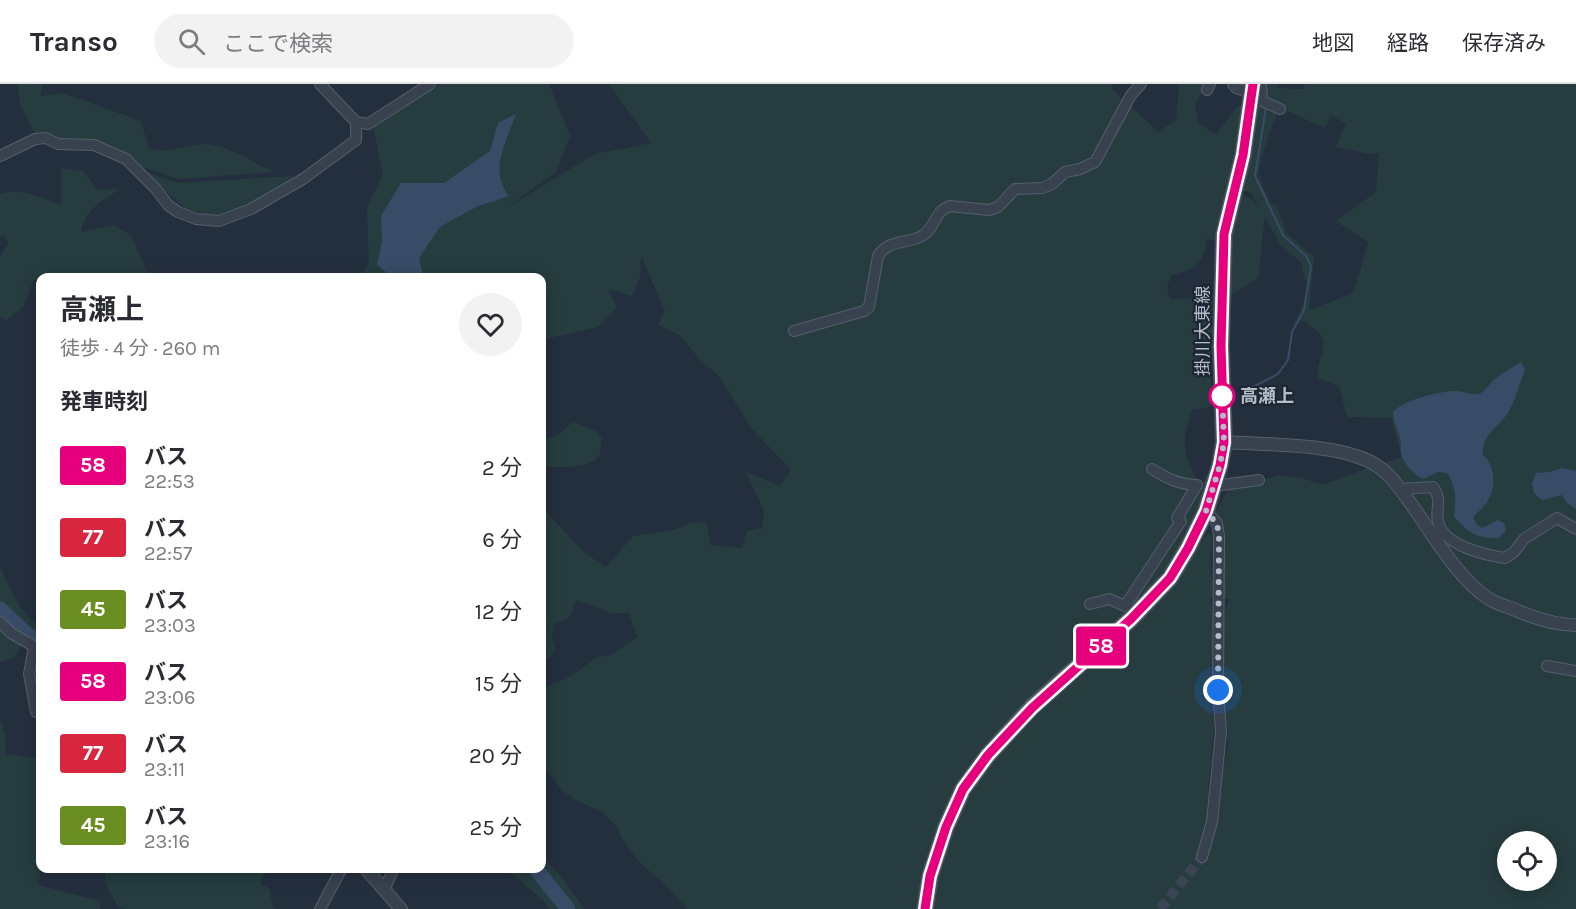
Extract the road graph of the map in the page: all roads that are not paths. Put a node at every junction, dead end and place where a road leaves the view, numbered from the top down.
1 (320, 84) edge
2 (429, 84) edge
3 (1141, 84) edge
4 (1233, 84) edge
5 (1259, 93) edge
6 (1280, 109) dead end
7 (356, 122) junction
8 (0, 156) edge
9 (794, 331) dead end
10 (1224, 442) junction
11 (1152, 469) dead end
12 (1259, 480) dead end
13 (1214, 486) junction
14 (1401, 489) junction
15 (1206, 511) junction
16 (1576, 529) edge
17 (1159, 555) junction
18 (1176, 567) junction
19 (1090, 604) dead end
20 (0, 622) edge
21 (1576, 625) edge
22 (36, 647) edge
23 (36, 651) edge
24 (1546, 666) dead end
25 (1576, 671) edge
26 (36, 712) dead end
27 (1202, 857) tunnel mouth
28 (339, 873) edge
29 (369, 873) edge
30 (392, 873) edge
31 (384, 890) junction
32 (320, 909) edge
33 (400, 909) edge
34 (925, 909) edge

1 - 7 street
2 - 7 street
3 - 9 street
4 - 5 street
5 - 6 street
5 - 10 main road, 掛川大東線
7 - 8 street
10 - 13 main road, 掛川大東線
10 - 14 street
11 - 17 street
12 - 13 street
13 - 15 main road, 掛川大東線
14 - 16 street
14 - 21 street
15 - 18 main road, 掛川大東線
15 - 27 street
17 - 18 street
17 - 19 street
18 - 34 main road, 掛川大東線
20 - 22 street
23 - 26 street
24 - 25 street
28 - 32 street
29 - 31 street
30 - 31 street
31 - 33 street

